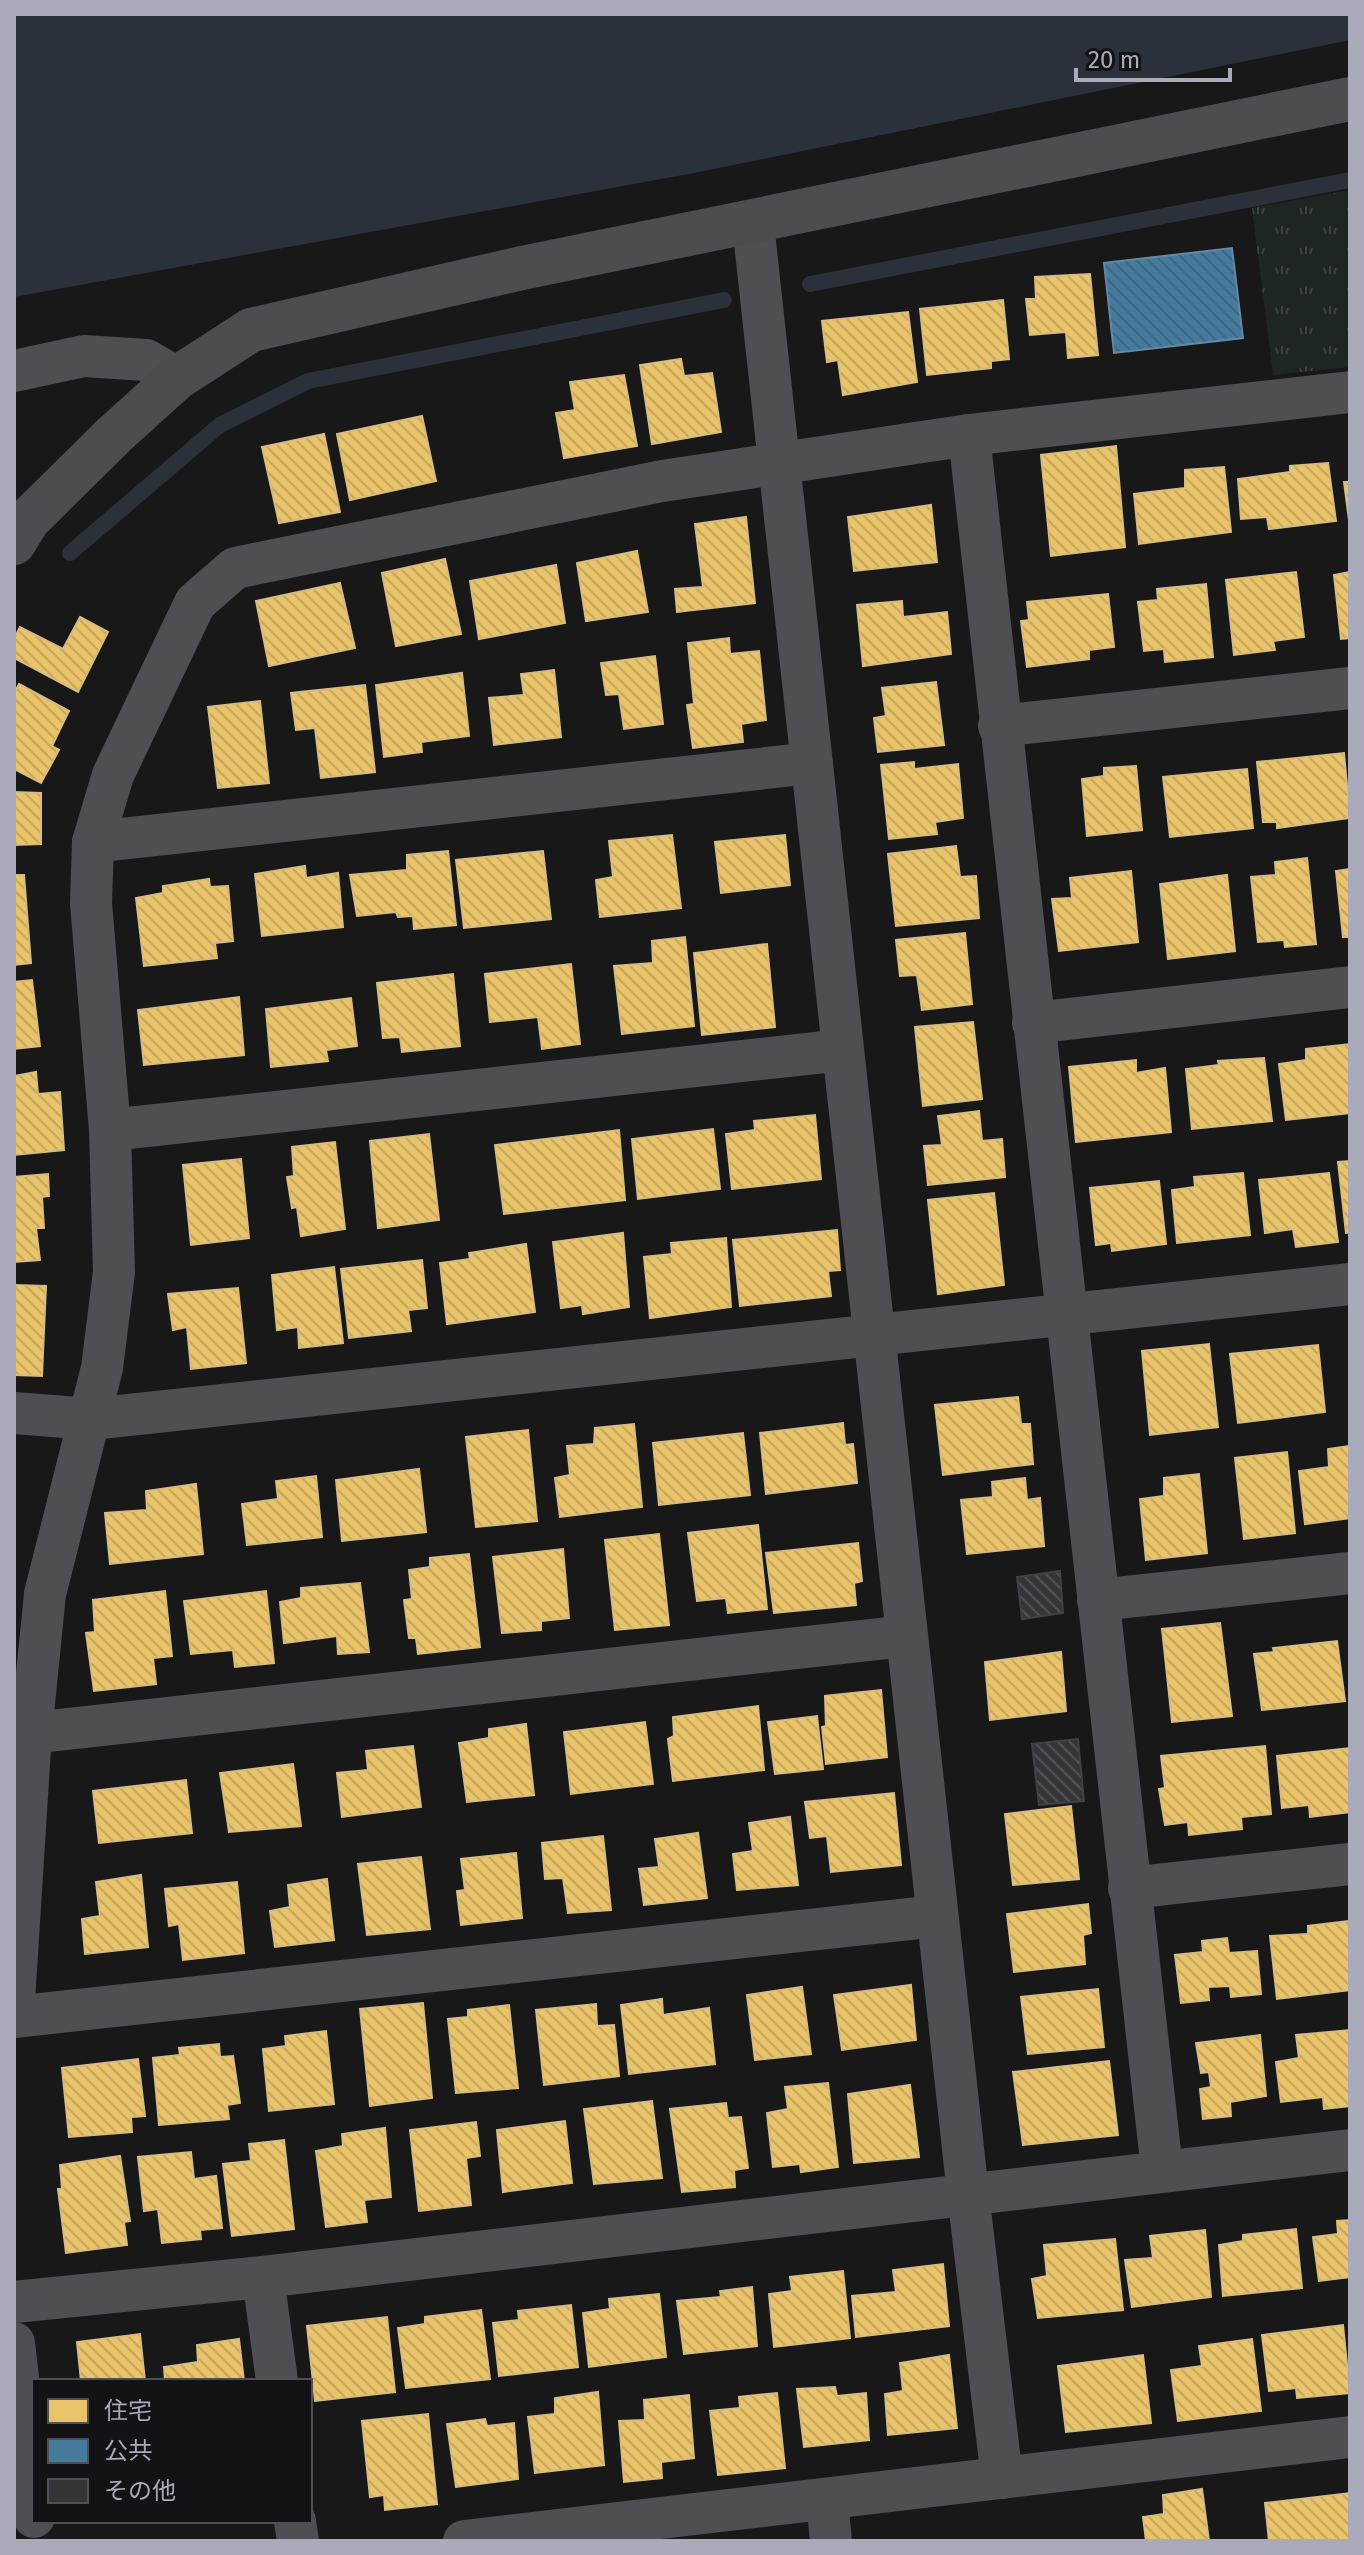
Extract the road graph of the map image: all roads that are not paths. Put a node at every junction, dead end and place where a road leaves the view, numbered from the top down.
1 (1350, 99) edge
2 (753, 224) junction
3 (14, 371) edge
4 (177, 378) junction
5 (1350, 392) edge
6 (969, 435) junction
7 (777, 465) junction
8 (14, 543) edge
9 (1350, 688) edge
10 (999, 726) junction
11 (812, 763) junction
12 (93, 842) junction
13 (1350, 987) edge
14 (1033, 1023) junction
15 (843, 1050) junction
16 (110, 1130) junction
17 (1350, 1284) edge
18 (1067, 1315) junction
19 (874, 1335) junction
20 (14, 1413) edge
21 (91, 1419) junction
22 (1350, 1573) edge
23 (1098, 1600) junction
24 (906, 1636) junction
25 (31, 1733) junction
26 (1350, 1864) edge
27 (1129, 1888) junction
28 (937, 1916) junction
29 (14, 2001) edge
30 (14, 2017) edge
31 (1350, 2150) edge
32 (1162, 2170) junction
33 (968, 2194) junction
34 (263, 2277) junction
35 (14, 2302) edge
36 (14, 2343) edge
37 (277, 2379) edge
38 (1350, 2437) edge
39 (1002, 2478) junction
40 (32, 2501) edge
41 (829, 2521) edge
42 (572, 2535) edge
43 (464, 2541) edge

1 - 2 street
2 - 4 street
2 - 7 street
3 - 4 street
4 - 8 street
5 - 6 street
6 - 7 street
6 - 10 street
7 - 11 street
7 - 12 street
9 - 10 street
10 - 14 street
11 - 12 street
11 - 15 street
12 - 16 street
13 - 14 street
14 - 18 street
15 - 16 street
15 - 19 street
16 - 21 street
17 - 18 street
18 - 19 street
18 - 23 street
19 - 21 street
19 - 24 street
20 - 21 street
21 - 25 street
22 - 23 street
23 - 27 street
24 - 25 street
24 - 28 street
25 - 29 street
26 - 27 street
27 - 32 street
28 - 30 street
28 - 33 street
31 - 32 street
32 - 33 street
33 - 34 street
33 - 39 street
34 - 35 street
34 - 37 street
36 - 40 street
38 - 39 street
39 - 41 street
41 - 42 street
42 - 43 street

